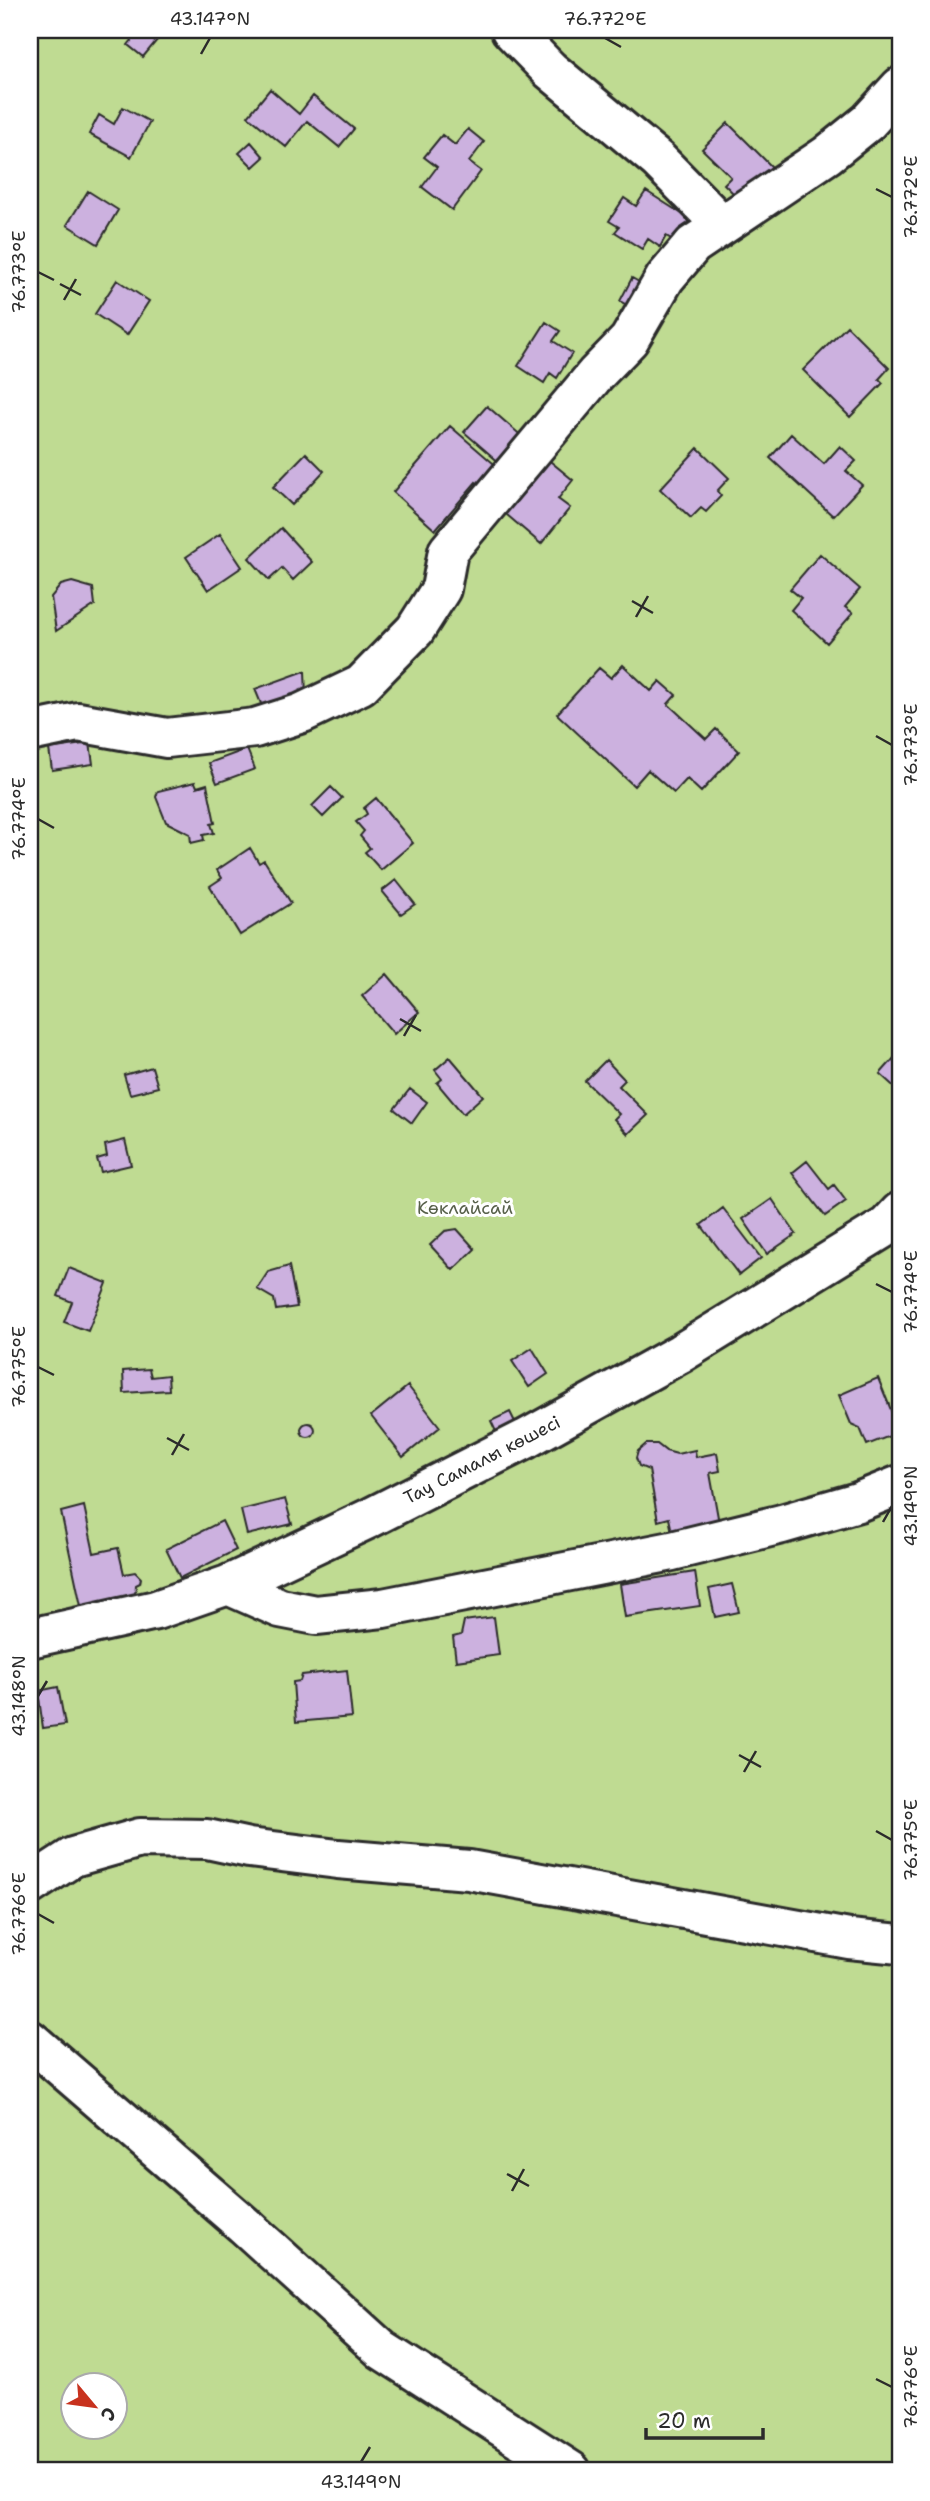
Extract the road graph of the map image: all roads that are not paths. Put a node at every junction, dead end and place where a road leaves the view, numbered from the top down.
1 (511, 30) edge
2 (900, 87) edge
3 (722, 225) junction
4 (30, 732) edge
5 (900, 1212) edge
6 (900, 1485) edge
7 (228, 1586) junction
8 (30, 1638) edge
9 (30, 1885) edge
10 (900, 1944) edge
11 (30, 2040) edge
12 (571, 2471) edge

1 - 3 street
2 - 3 street
3 - 4 street
5 - 7 street, Тау Самалы көшесі
6 - 7 street
7 - 8 street, Тау Самалы көшесі
9 - 10 street
11 - 12 street

